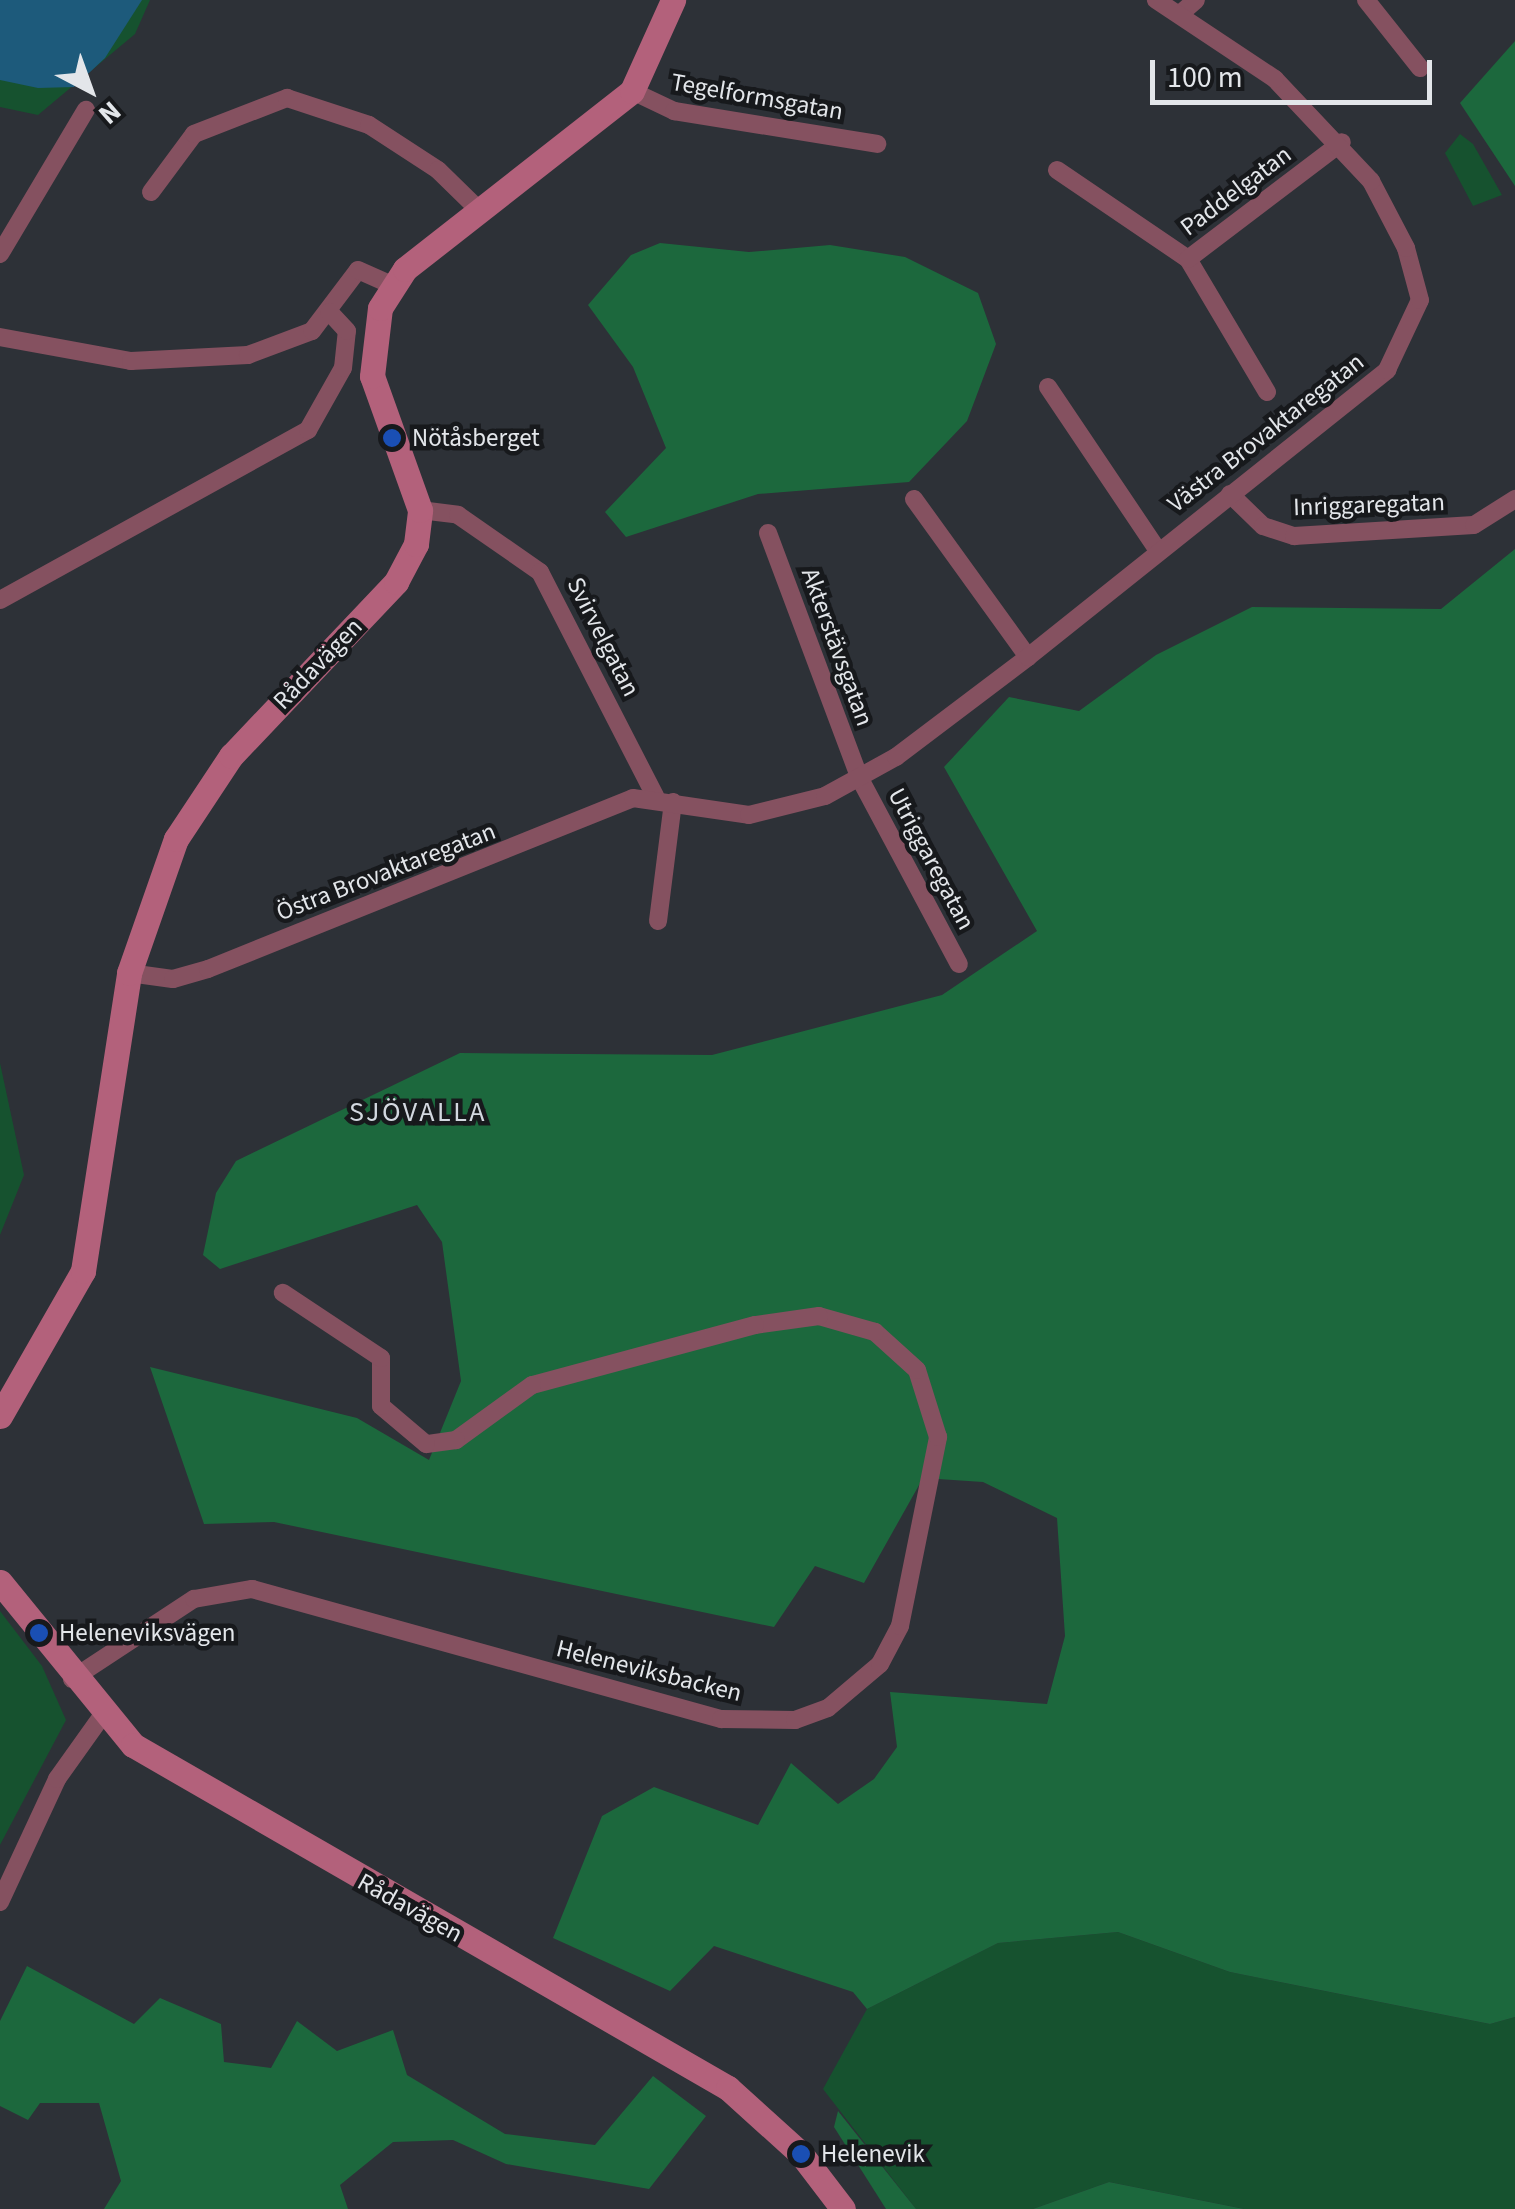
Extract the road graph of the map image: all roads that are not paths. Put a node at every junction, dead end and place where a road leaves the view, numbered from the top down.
1 (673, 0) edge
2 (1156, 0) edge
3 (1196, 0) edge
4 (1366, 0) edge
5 (1180, 14) junction
6 (1420, 68) dead end
7 (632, 91) junction
8 (86, 110) dead end
9 (1342, 142) junction
10 (878, 144) dead end
11 (1057, 170) dead end
12 (152, 192) dead end
13 (480, 211) junction
14 (0, 254) edge
15 (1188, 259) junction
16 (392, 285) junction
17 (329, 312) junction
18 (0, 336) edge
19 (1048, 386) dead end
20 (1267, 392) dead end
21 (1230, 494) junction
22 (1515, 498) edge
23 (914, 499) dead end
24 (420, 510) junction
25 (768, 533) dead end
26 (1158, 552) junction
27 (0, 600) edge
28 (1028, 657) junction
29 (859, 777) junction
30 (664, 799) junction
31 (658, 920) dead end
32 (959, 964) dead end
33 (129, 973) junction
34 (283, 1293) dead end
35 (0, 1416) edge
36 (0, 1582) edge
37 (72, 1680) junction
38 (102, 1716) junction
39 (21, 1850) junction
40 (0, 1856) edge
41 (0, 1902) edge
42 (843, 2209) edge

1 - 7 street
2 - 5 street, Västra Brovaktaregatan
3 - 5 street
4 - 6 street
5 - 9 street, Västra Brovaktaregatan
7 - 10 street, Tegelformsgatan
7 - 13 street
8 - 14 street
9 - 15 street, Paddelgatan
9 - 21 street, Västra Brovaktaregatan
11 - 15 street
12 - 13 street
13 - 16 street
15 - 20 street, Paddelgatan
16 - 17 street
16 - 24 street
17 - 18 street
17 - 27 street
19 - 26 street
21 - 22 street, Inriggaregatan
21 - 26 street, Västra Brovaktaregatan
23 - 28 street
24 - 30 street, Svirvelgatan
24 - 33 street, Rådavägen
25 - 29 street, Akterstävsgatan
26 - 28 street, Västra Brovaktaregatan
28 - 29 street, Östra Brovaktaregatan
29 - 30 street, Östra Brovaktaregatan
29 - 32 street, Utriggaregatan
30 - 31 street
30 - 33 street, Östra Brovaktaregatan
33 - 35 street, Rådavägen
34 - 37 street, Heleneviksbacken
36 - 37 street, Rådavägen
37 - 38 street, Rådavägen
38 - 39 street
38 - 42 street, Rådavägen
39 - 40 street
39 - 41 street

